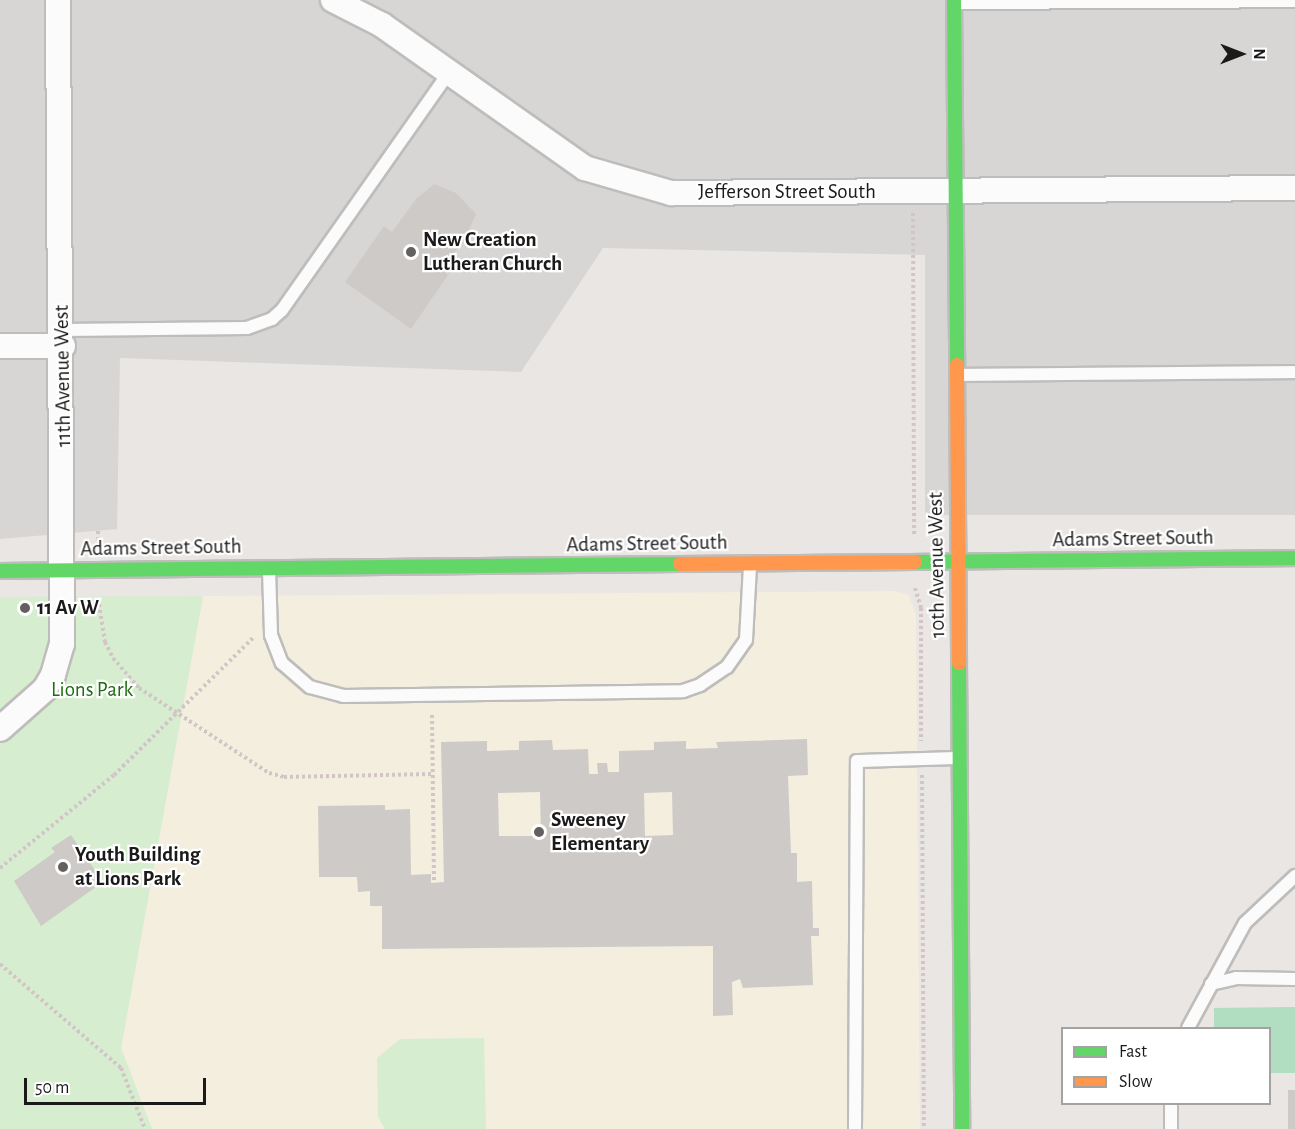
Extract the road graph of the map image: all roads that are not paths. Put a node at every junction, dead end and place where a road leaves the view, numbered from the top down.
1 (58, 0) edge
2 (333, 0) edge
3 (954, 1) edge
4 (1295, 1) edge
5 (449, 72) junction
6 (1295, 188) edge
7 (953, 190) junction
8 (63, 338) junction
9 (0, 346) edge
10 (1295, 372) edge
11 (956, 375) junction
12 (1295, 558) edge
13 (958, 561) junction
14 (750, 564) junction
15 (269, 568) junction
16 (64, 570) junction
17 (0, 571) edge
18 (0, 729) edge
19 (960, 758) junction
20 (1295, 876) edge
21 (1295, 979) edge
22 (1211, 984) junction
23 (1189, 1027) edge
24 (1171, 1105) edge
25 (855, 1129) edge
26 (962, 1129) edge
27 (1171, 1129) edge

1 - 8 street, 11th Avenue West
2 - 5 street, Jefferson Street South
3 - 4 lane
3 - 7 street, 10th Avenue West
5 - 7 street, Jefferson Street South
5 - 8 lane
6 - 7 street, Jefferson Street South
7 - 11 street, 10th Avenue West
8 - 9 street
8 - 16 street, 11th Avenue West
10 - 11 lane
11 - 13 street, 10th Avenue West
12 - 13 street, Adams Street South
13 - 14 street, Adams Street South
13 - 19 street, 10th Avenue West
14 - 15 street, Adams Street South
14 - 15 lane
15 - 16 street, Adams Street South
16 - 17 street, Adams Street South
16 - 18 street, 11th Avenue West
19 - 25 lane
19 - 26 street, 10th Avenue West
20 - 22 lane
21 - 22 lane
22 - 23 lane
24 - 27 lane

